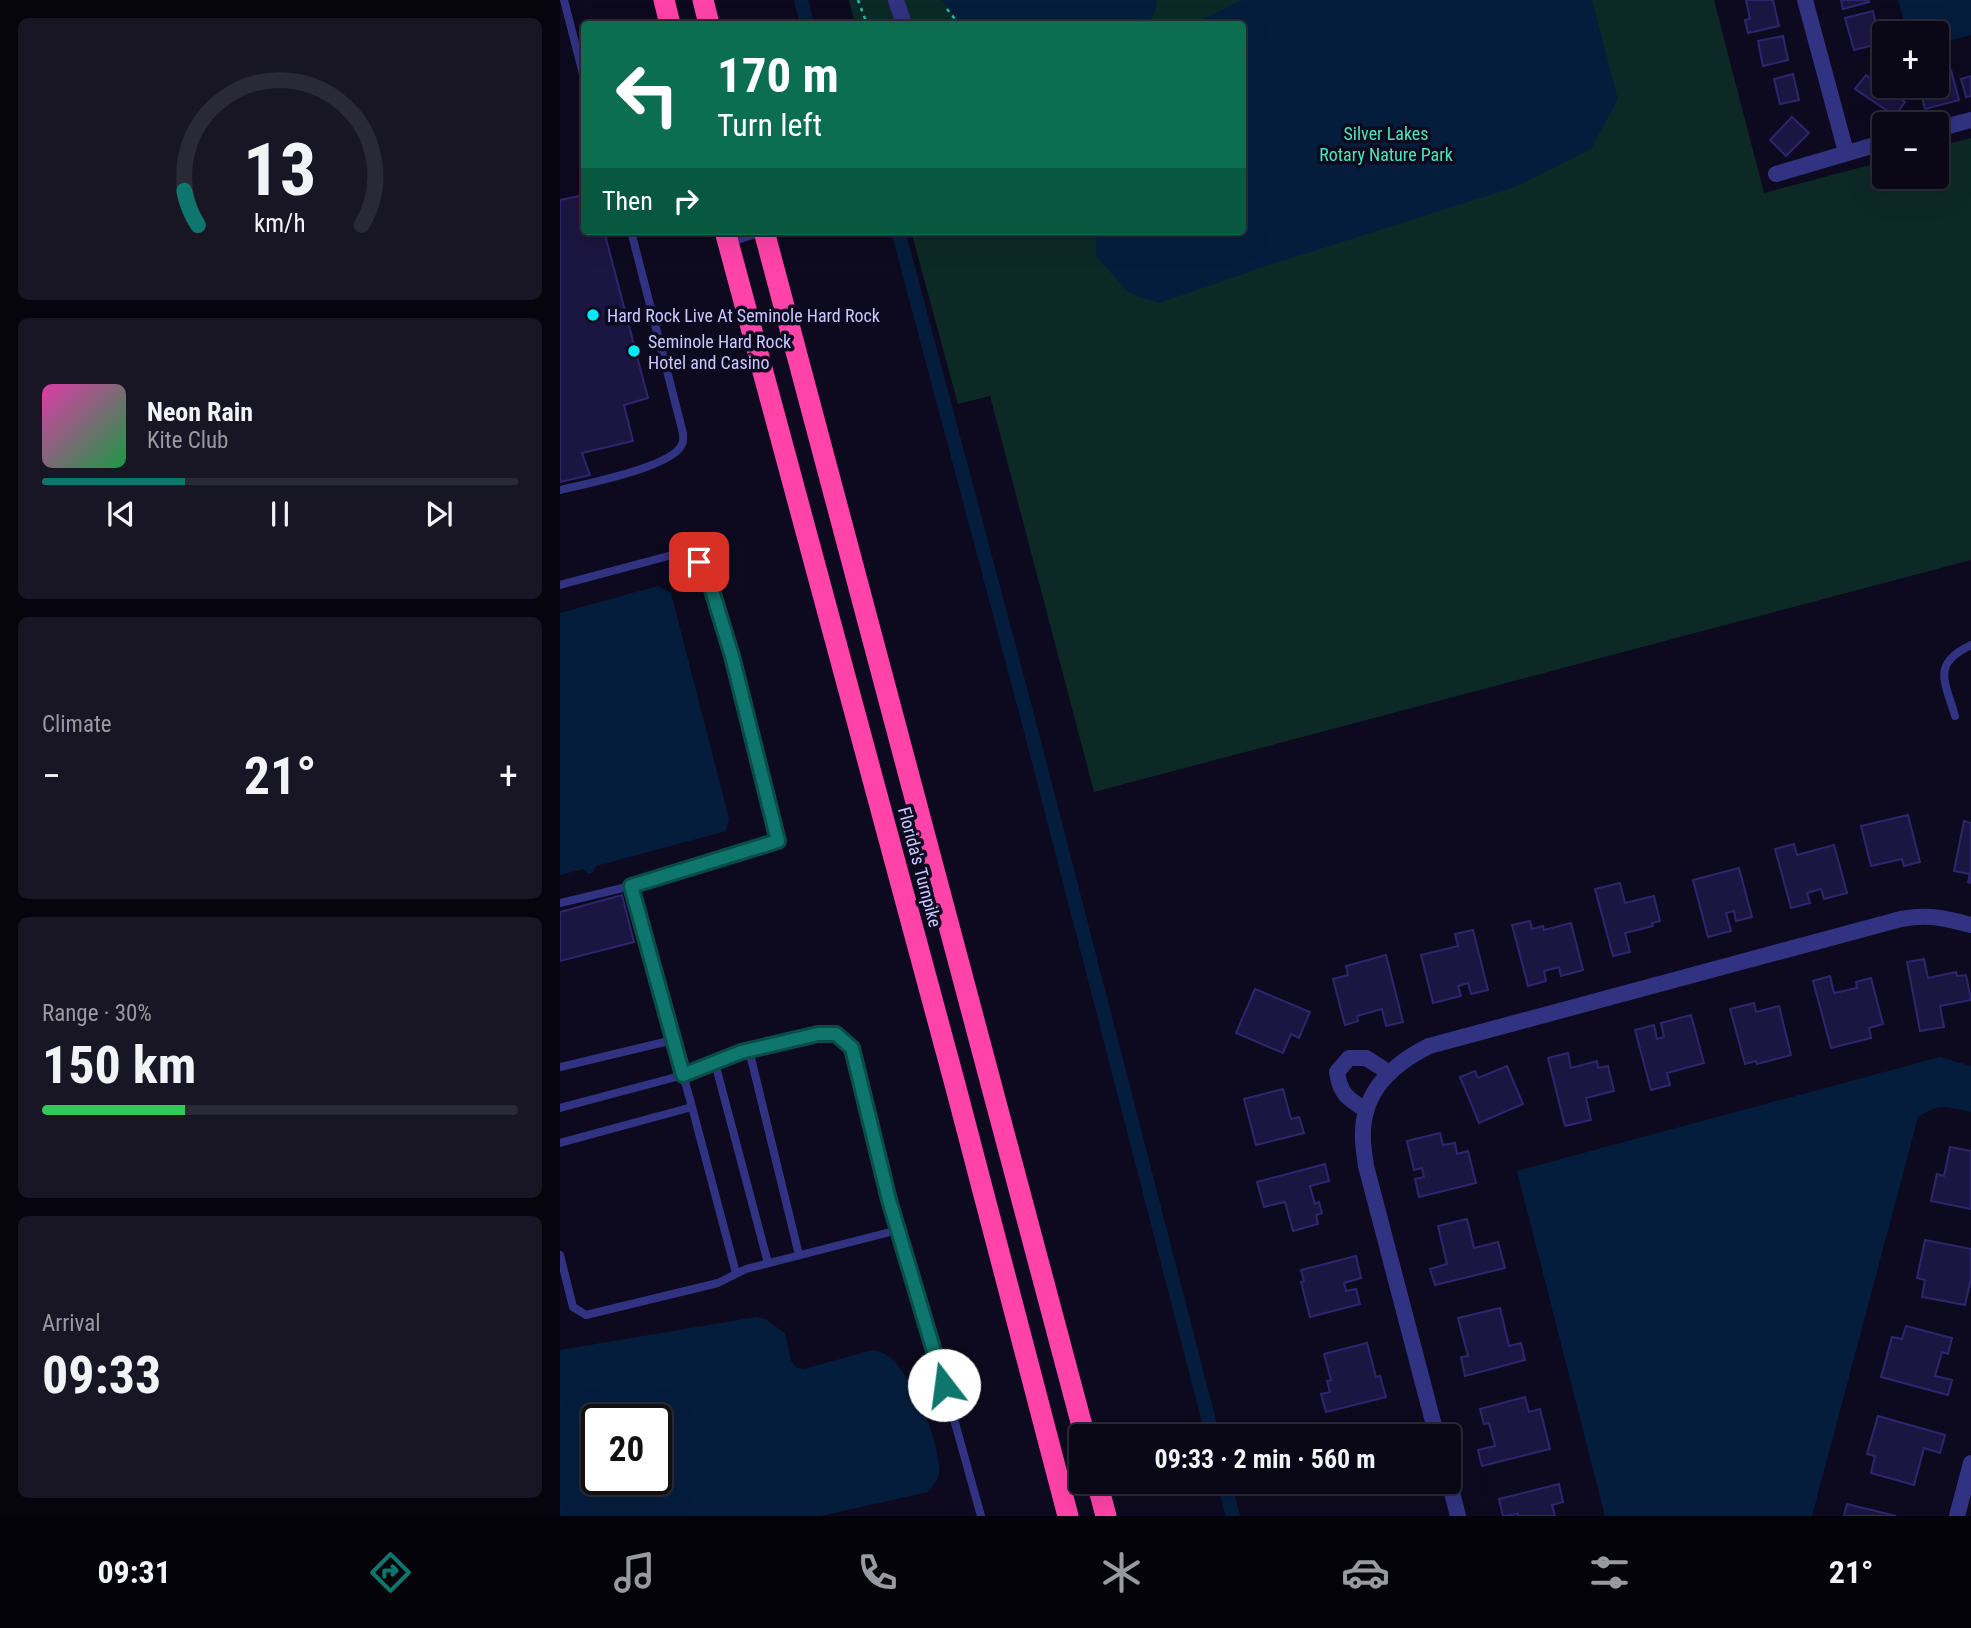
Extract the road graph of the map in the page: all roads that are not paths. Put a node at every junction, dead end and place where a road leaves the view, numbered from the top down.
1 (564, 0) edge
2 (664, 0) edge
3 (703, 0) edge
4 (896, 0) edge
5 (1805, 0) edge
6 (669, 21) edge
7 (708, 21) edge
8 (903, 21) edge
9 (581, 66) edge
10 (1971, 120) edge
11 (1949, 126) edge
12 (1872, 145) edge
13 (1846, 152) junction
14 (1776, 174) dead end
15 (632, 235) edge
16 (765, 235) edge
17 (727, 237) edge
18 (560, 490) edge
19 (560, 585) edge
20 (1971, 645) edge
21 (1955, 716) dead end
22 (631, 886) junction
23 (560, 903) edge
24 (1971, 925) edge
25 (673, 1040) junction
26 (749, 1050) junction
27 (715, 1063) junction
28 (560, 1068) edge
29 (1388, 1072) junction
30 (683, 1075) junction
31 (692, 1107) junction
32 (560, 1108) edge
33 (1366, 1110) junction
34 (560, 1143) edge
35 (898, 1230) junction
36 (560, 1255) edge
37 (799, 1255) junction
38 (768, 1263) junction
39 (736, 1273) junction
40 (1082, 1424) edge
41 (1434, 1424) edge
42 (1971, 1463) edge
43 (1100, 1494) edge
44 (1452, 1494) edge
45 (981, 1516) edge
46 (1068, 1516) edge
47 (1106, 1516) edge
48 (1458, 1516) edge
49 (1957, 1516) edge

1 - 9 lane
2 - 6 highway
3 - 7 highway
4 - 8 street
5 - 13 street
10 - 11 street
12 - 13 street
13 - 14 street
15 - 18 lane
16 - 40 highway, Florida's Turnpike
17 - 46 highway, Florida's Turnpike
19 - 22 lane
20 - 21 lane
22 - 23 lane
22 - 25 lane
24 - 29 street
25 - 28 lane
25 - 30 lane
26 - 27 lane
26 - 35 lane
26 - 37 lane
27 - 30 lane
27 - 38 lane
29 - 33 street
29 - 33 street
30 - 31 lane
30 - 32 lane
31 - 34 lane
31 - 39 lane
33 - 41 street
35 - 37 lane
35 - 45 lane
36 - 39 lane
37 - 38 lane
38 - 39 lane
42 - 49 street
43 - 47 highway
44 - 48 street

